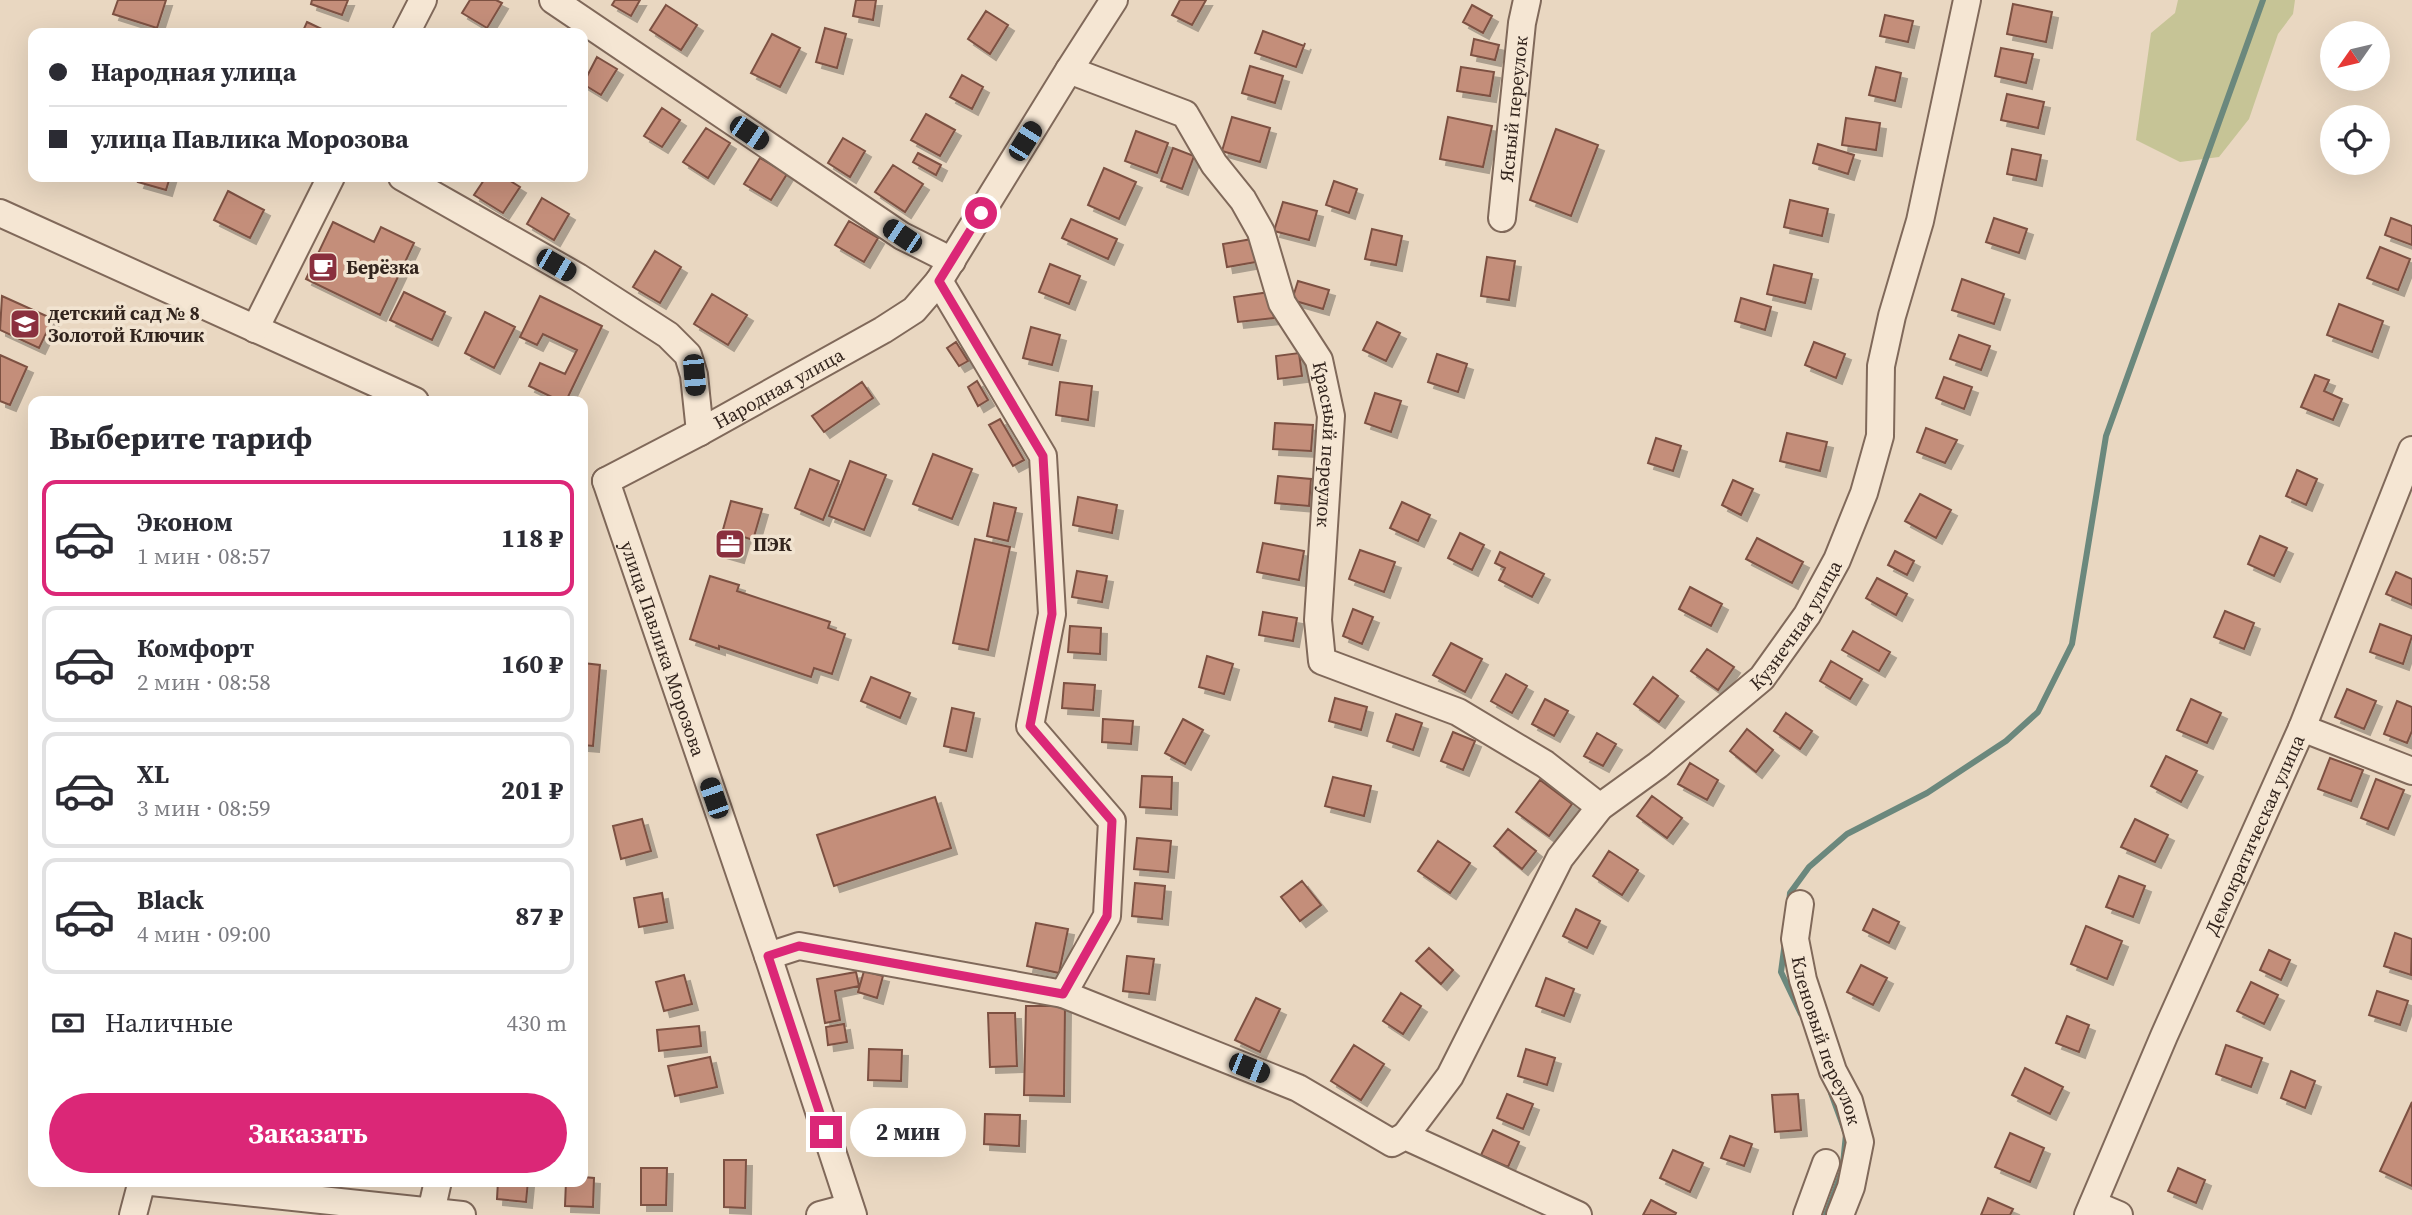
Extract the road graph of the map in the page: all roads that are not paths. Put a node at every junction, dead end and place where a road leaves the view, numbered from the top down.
1 (423, 0) edge
2 (553, 0) edge
3 (1114, 0) edge
4 (1527, 0) edge
5 (1967, 0) edge
6 (409, 28) edge
7 (1069, 70) junction
8 (328, 182) edge
9 (411, 182) edge
10 (0, 213) edge
11 (1502, 218) dead end
12 (946, 271) junction
13 (255, 329) junction
14 (404, 396) edge
15 (701, 432) junction
16 (2412, 450) edge
17 (594, 478) edge
18 (2302, 728) junction
19 (2412, 771) edge
20 (1600, 807) junction
21 (1800, 904) dead end
22 (768, 956) junction
23 (1063, 994) junction
24 (1405, 1136) junction
25 (1826, 1163) dead end
26 (140, 1187) edge
27 (198, 1187) edge
28 (437, 1187) edge
29 (2090, 1210) edge
30 (852, 1211) edge
31 (431, 1212) junction
32 (133, 1215) edge
33 (462, 1215) edge
34 (820, 1215) edge
35 (1578, 1215) edge
36 (1807, 1215) edge
37 (1840, 1215) edge
38 (2119, 1215) edge

1 - 6 street
2 - 12 street
3 - 7 street, Народная улица
4 - 11 street, Ясный переулок
5 - 20 street, Кузнечная улица
7 - 12 street, Народная улица
7 - 20 street, Красный переулок
8 - 13 street
9 - 15 street
10 - 13 street
12 - 15 street, Народная улица
12 - 23 street
13 - 14 street
15 - 17 street, Народная улица
16 - 18 street, Демократическая улица
17 - 22 street, улица Павлика Морозова
18 - 19 street
18 - 29 street, Демократическая улица
20 - 24 street, Кузнечная улица
21 - 37 street, Кленовый переулок
22 - 23 street
22 - 30 street, улица Павлика Морозова
23 - 24 street
24 - 35 street
25 - 36 street
26 - 32 street
27 - 31 street
28 - 31 street
29 - 38 street
30 - 34 street
31 - 33 street

